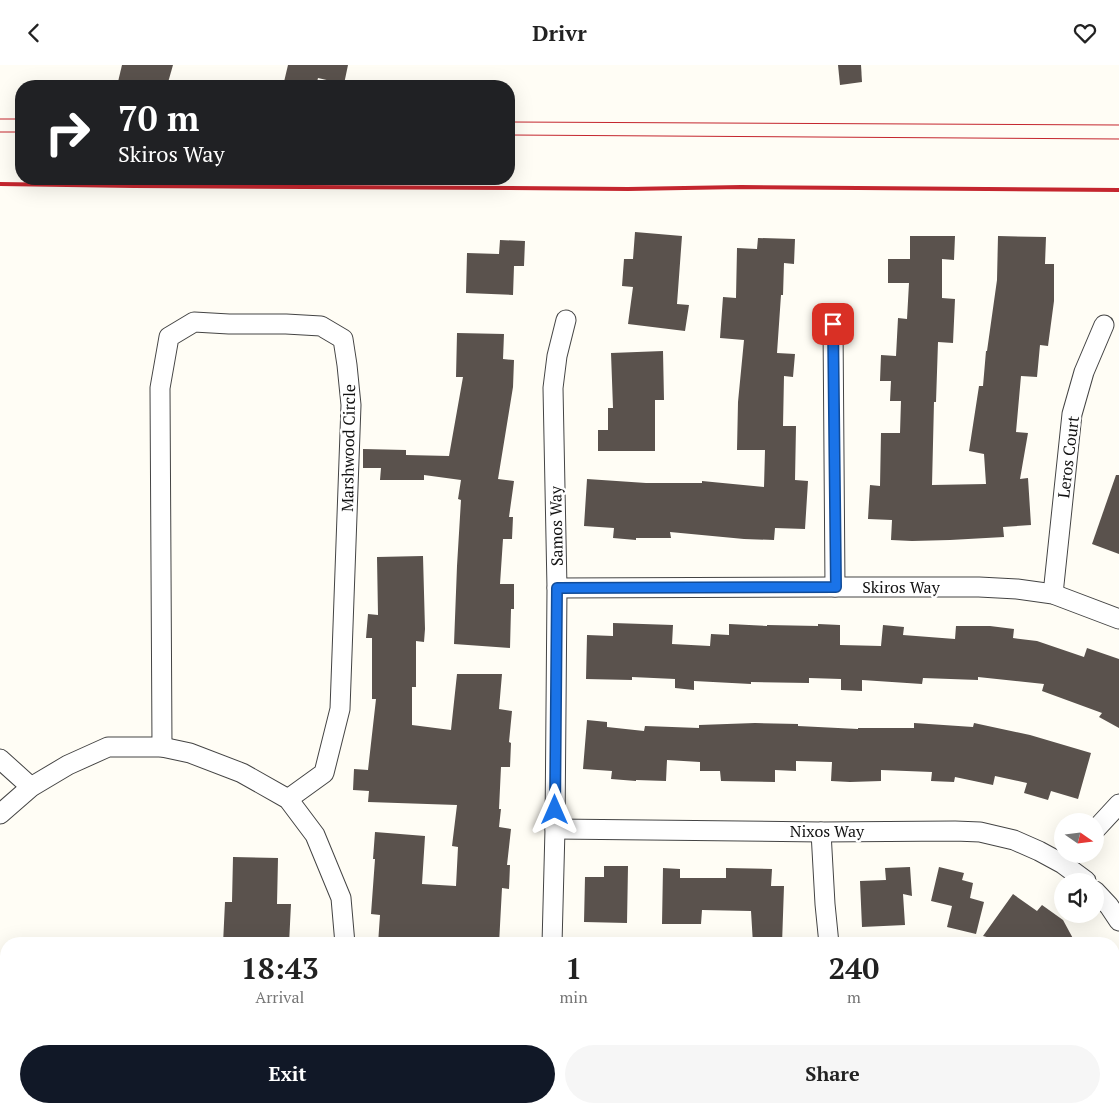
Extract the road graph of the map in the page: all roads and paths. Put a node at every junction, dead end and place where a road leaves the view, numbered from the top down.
1 (566, 320) dead end
2 (833, 324) dead end
3 (1104, 325) dead end
4 (836, 587) junction
5 (557, 588) junction
6 (1053, 594) junction
7 (1119, 619) edge
8 (162, 747) junction
9 (0, 759) edge
10 (31, 787) junction
11 (288, 799) junction
12 (1119, 804) edge
13 (0, 814) edge
14 (1104, 820) edge
15 (555, 829) junction
16 (821, 832) junction
17 (1054, 855) edge
18 (1071, 863) edge
19 (1079, 873) edge
20 (1104, 901) edge
21 (1119, 921) edge
22 (344, 937) edge
23 (552, 937) edge
24 (828, 937) edge

1 - 5 street, Samos Way
2 - 4 street
3 - 6 street, Leros Court
4 - 5 street, Skiros Way
4 - 6 street, Skiros Way
5 - 15 street, Samos Way
6 - 7 street, Skiros Way
8 - 10 street
8 - 11 street
8 - 11 street, Marshwood Circle
9 - 10 street
10 - 13 street
11 - 22 street
12 - 14 street
15 - 16 street, Nixos Way
15 - 23 street, Samos Way
16 - 17 street, Nixos Way
16 - 24 street
18 - 19 street, Nixos Way
20 - 21 street

